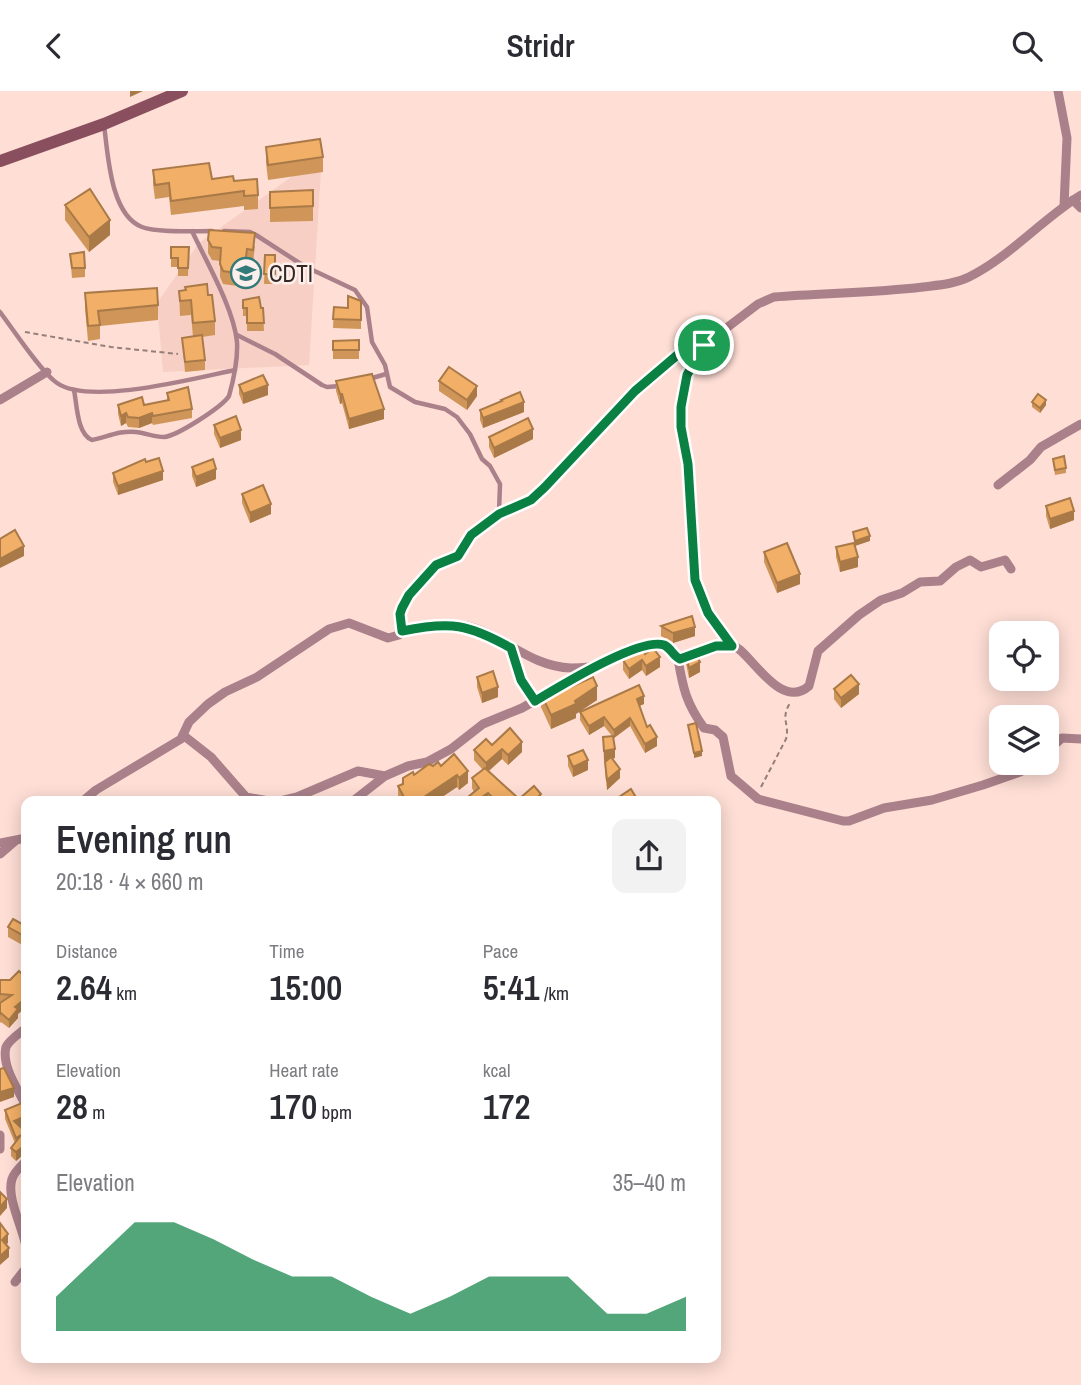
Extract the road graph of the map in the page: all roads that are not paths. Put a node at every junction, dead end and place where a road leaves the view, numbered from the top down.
1 (181, 91) edge
2 (1058, 91) edge
3 (104, 124) junction
4 (0, 162) edge
5 (1077, 197) edge
6 (1063, 206) junction
7 (1081, 208) edge
8 (192, 231) junction
9 (0, 312) edge
10 (236, 335) junction
11 (704, 345) junction
12 (235, 370) junction
13 (47, 372) junction
14 (386, 373) junction
15 (365, 380) edge
16 (344, 386) edge
17 (74, 390) junction
18 (0, 400) edge
19 (1081, 424) edge
20 (998, 485) dead end
21 (499, 514) junction
22 (1011, 569) dead end
23 (402, 631) junction
24 (732, 646) junction
25 (511, 648) junction
26 (678, 659) junction
27 (596, 666) junction
28 (535, 701) junction
29 (183, 735) junction
30 (1059, 739) edge
31 (1081, 739) edge
32 (1011, 775) edge
33 (386, 776) junction
34 (89, 796) edge
35 (245, 796) edge
36 (295, 796) edge
37 (360, 796) edge
38 (21, 839) edge
39 (0, 843) edge
40 (0, 854) edge
41 (21, 1032) edge
42 (9, 1042) junction
43 (0, 1052) edge
44 (21, 1095) edge
45 (0, 1135) edge
46 (0, 1149) edge
47 (21, 1166) edge
48 (21, 1229) edge
49 (21, 1274) edge
50 (15, 1282) dead end

1 - 3 main road
2 - 6 street
3 - 4 main road
3 - 8 lane
5 - 6 street
5 - 7 street
6 - 11 street
8 - 10 lane
8 - 14 lane
9 - 13 lane
10 - 12 lane
10 - 16 lane
11 - 21 street
11 - 24 street
12 - 17 lane
12 - 17 lane
13 - 17 lane
13 - 18 street
14 - 15 lane
14 - 21 lane
19 - 20 street
21 - 23 street
22 - 24 street
23 - 25 street
23 - 29 street
24 - 26 street
25 - 27 street
25 - 28 street
26 - 27 street
26 - 32 street
27 - 28 street
28 - 33 street
29 - 34 street
29 - 35 street
30 - 31 street
33 - 36 street
33 - 37 street
38 - 39 street
38 - 40 street
41 - 42 street
42 - 43 street
42 - 44 street
45 - 46 street
47 - 48 street
49 - 50 street

